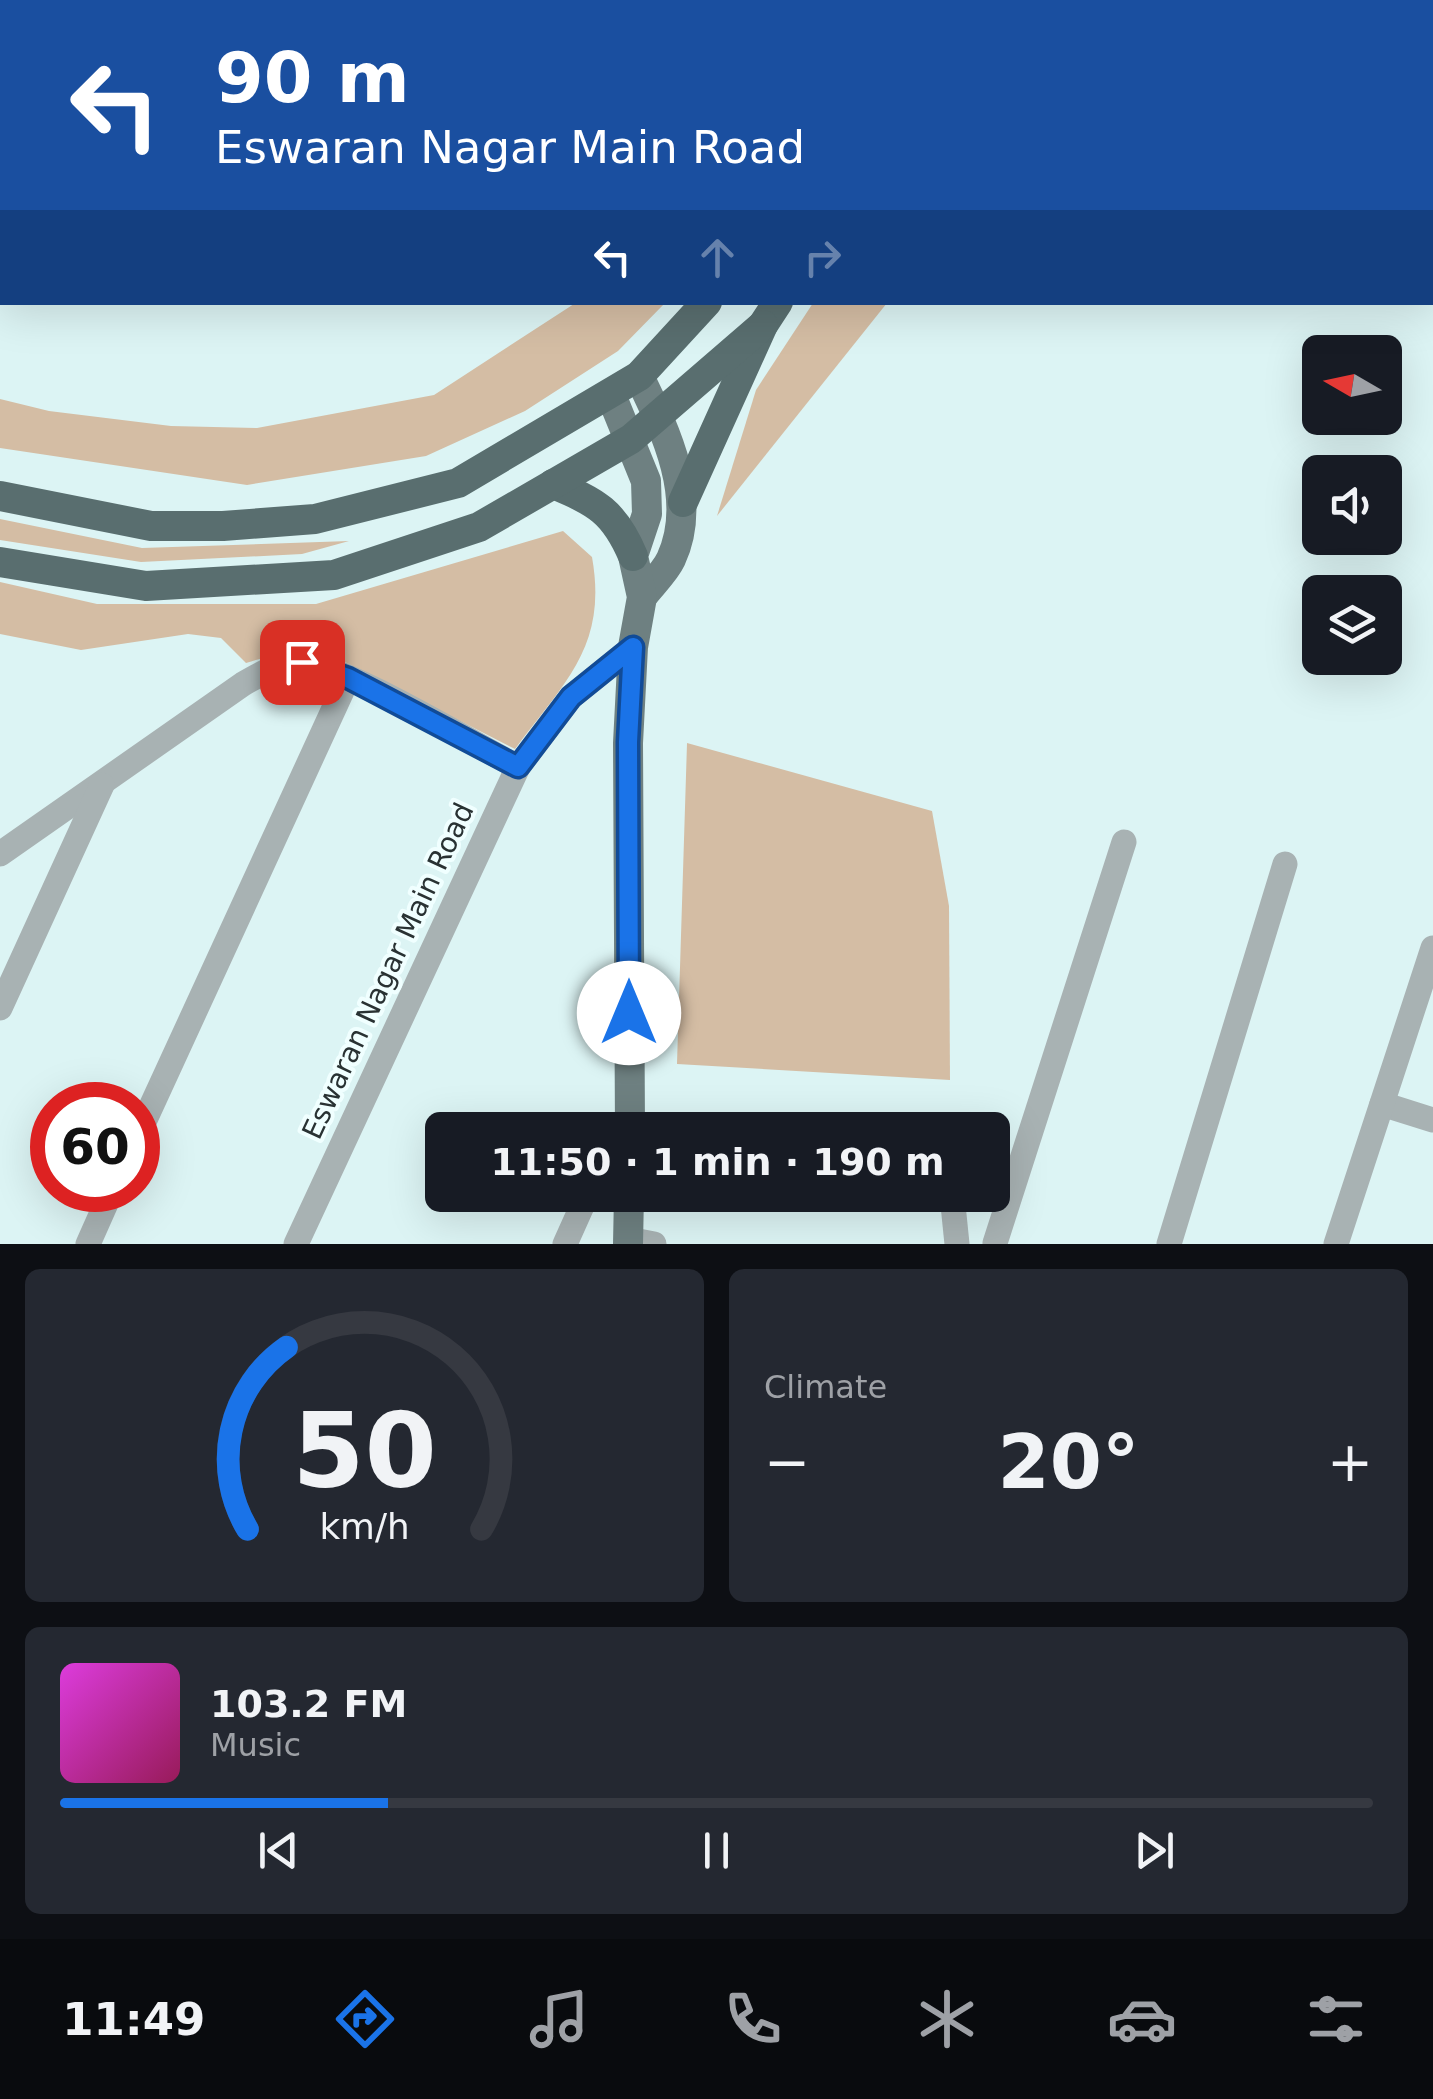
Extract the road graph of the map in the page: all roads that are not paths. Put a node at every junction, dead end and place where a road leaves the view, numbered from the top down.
1 (703, 305) edge
2 (770, 314) edge
3 (639, 376) junction
4 (611, 395) junction
5 (659, 417) junction
6 (631, 439) junction
7 (552, 484) junction
8 (0, 496) edge
9 (683, 502) junction
10 (633, 556) junction
11 (0, 562) edge
12 (642, 597) junction
13 (633, 647) junction
14 (348, 678) junction
15 (518, 767) junction
16 (103, 782) junction
17 (1124, 842) dead end
18 (0, 854) edge
19 (1285, 864) dead end
20 (1433, 948) edge
21 (0, 1008) edge
22 (160, 1088) edge
23 (1382, 1104) junction
24 (630, 1112) edge
25 (1433, 1120) edge
26 (102, 1212) edge
27 (579, 1212) edge
28 (632, 1212) edge
29 (957, 1236) edge
30 (637, 1242) edge
31 (88, 1244) edge
32 (296, 1244) edge
33 (565, 1244) edge
34 (996, 1244) edge
35 (1169, 1244) edge
36 (1336, 1244) edge

1 - 3 highway
2 - 5 highway
2 - 9 highway
3 - 4 highway
3 - 5 main road
4 - 6 main road
4 - 8 highway
5 - 6 highway
5 - 9 main road
6 - 7 highway
6 - 10 main road
7 - 10 highway
7 - 11 highway
9 - 12 main road
10 - 12 main road
12 - 13 main road
13 - 15 street, Eswaran Nagar Main Road
13 - 24 main road
14 - 15 street
14 - 16 street
14 - 22 street
15 - 32 street, Eswaran Nagar Main Road
16 - 18 street
16 - 21 street
17 - 34 street
19 - 35 street
20 - 23 street
23 - 25 street
23 - 36 street
26 - 31 street
27 - 33 street
28 - 30 main road
29 - 34 street

